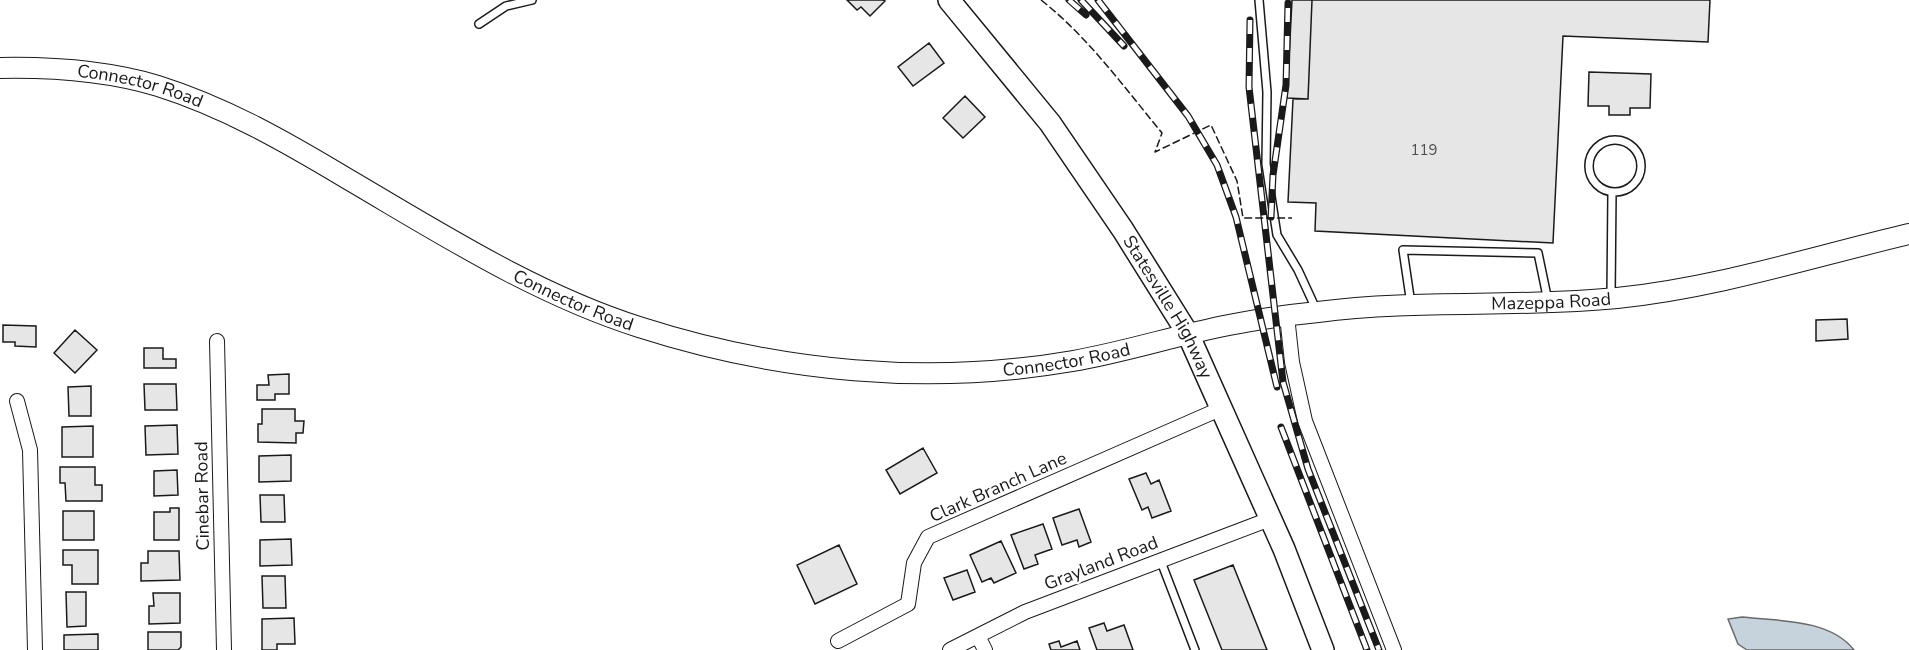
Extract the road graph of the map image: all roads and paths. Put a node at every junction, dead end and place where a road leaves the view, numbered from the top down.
1 (531, 0) edge
2 (949, 0) edge
3 (1259, 0) edge
4 (479, 24) dead end
5 (0, 68) edge
6 (1612, 192) junction
7 (1909, 234) edge
8 (1611, 298) junction
9 (1548, 302) junction
10 (1411, 304) junction
11 (1317, 312) junction
12 (1287, 316) junction
13 (1188, 334) junction
14 (217, 341) dead end
15 (17, 401) dead end
16 (1220, 409) junction
17 (1270, 519) junction
18 (1160, 559) junction
19 (978, 636) junction
20 (838, 641) dead end
21 (35, 650) edge
22 (224, 650) edge
23 (950, 650) edge
24 (985, 650) edge
25 (1195, 650) edge
26 (1323, 650) edge
27 (1394, 650) edge

1 - 4 lane
2 - 13 main road, Statesville Highway
3 - 11 lane
5 - 13 street, Connector Road
6 - 6 lane
6 - 8 lane
7 - 8 street, Mazeppa Road
8 - 9 street, Mazeppa Road
9 - 10 street, Mazeppa Road
9 - 10 lane
10 - 11 street, Mazeppa Road
11 - 12 street, Mazeppa Road
12 - 13 street, Mazeppa Road
12 - 27 street
13 - 16 main road, Statesville Highway
14 - 22 street, Cinebar Road
15 - 21 street
16 - 17 main road, Statesville Highway
16 - 20 street, Clark Branch Lane
17 - 18 street, Grayland Road
17 - 26 main road, Statesville Highway
18 - 19 street, Grayland Road
18 - 25 lane
19 - 23 street, Grayland Road
19 - 24 street

